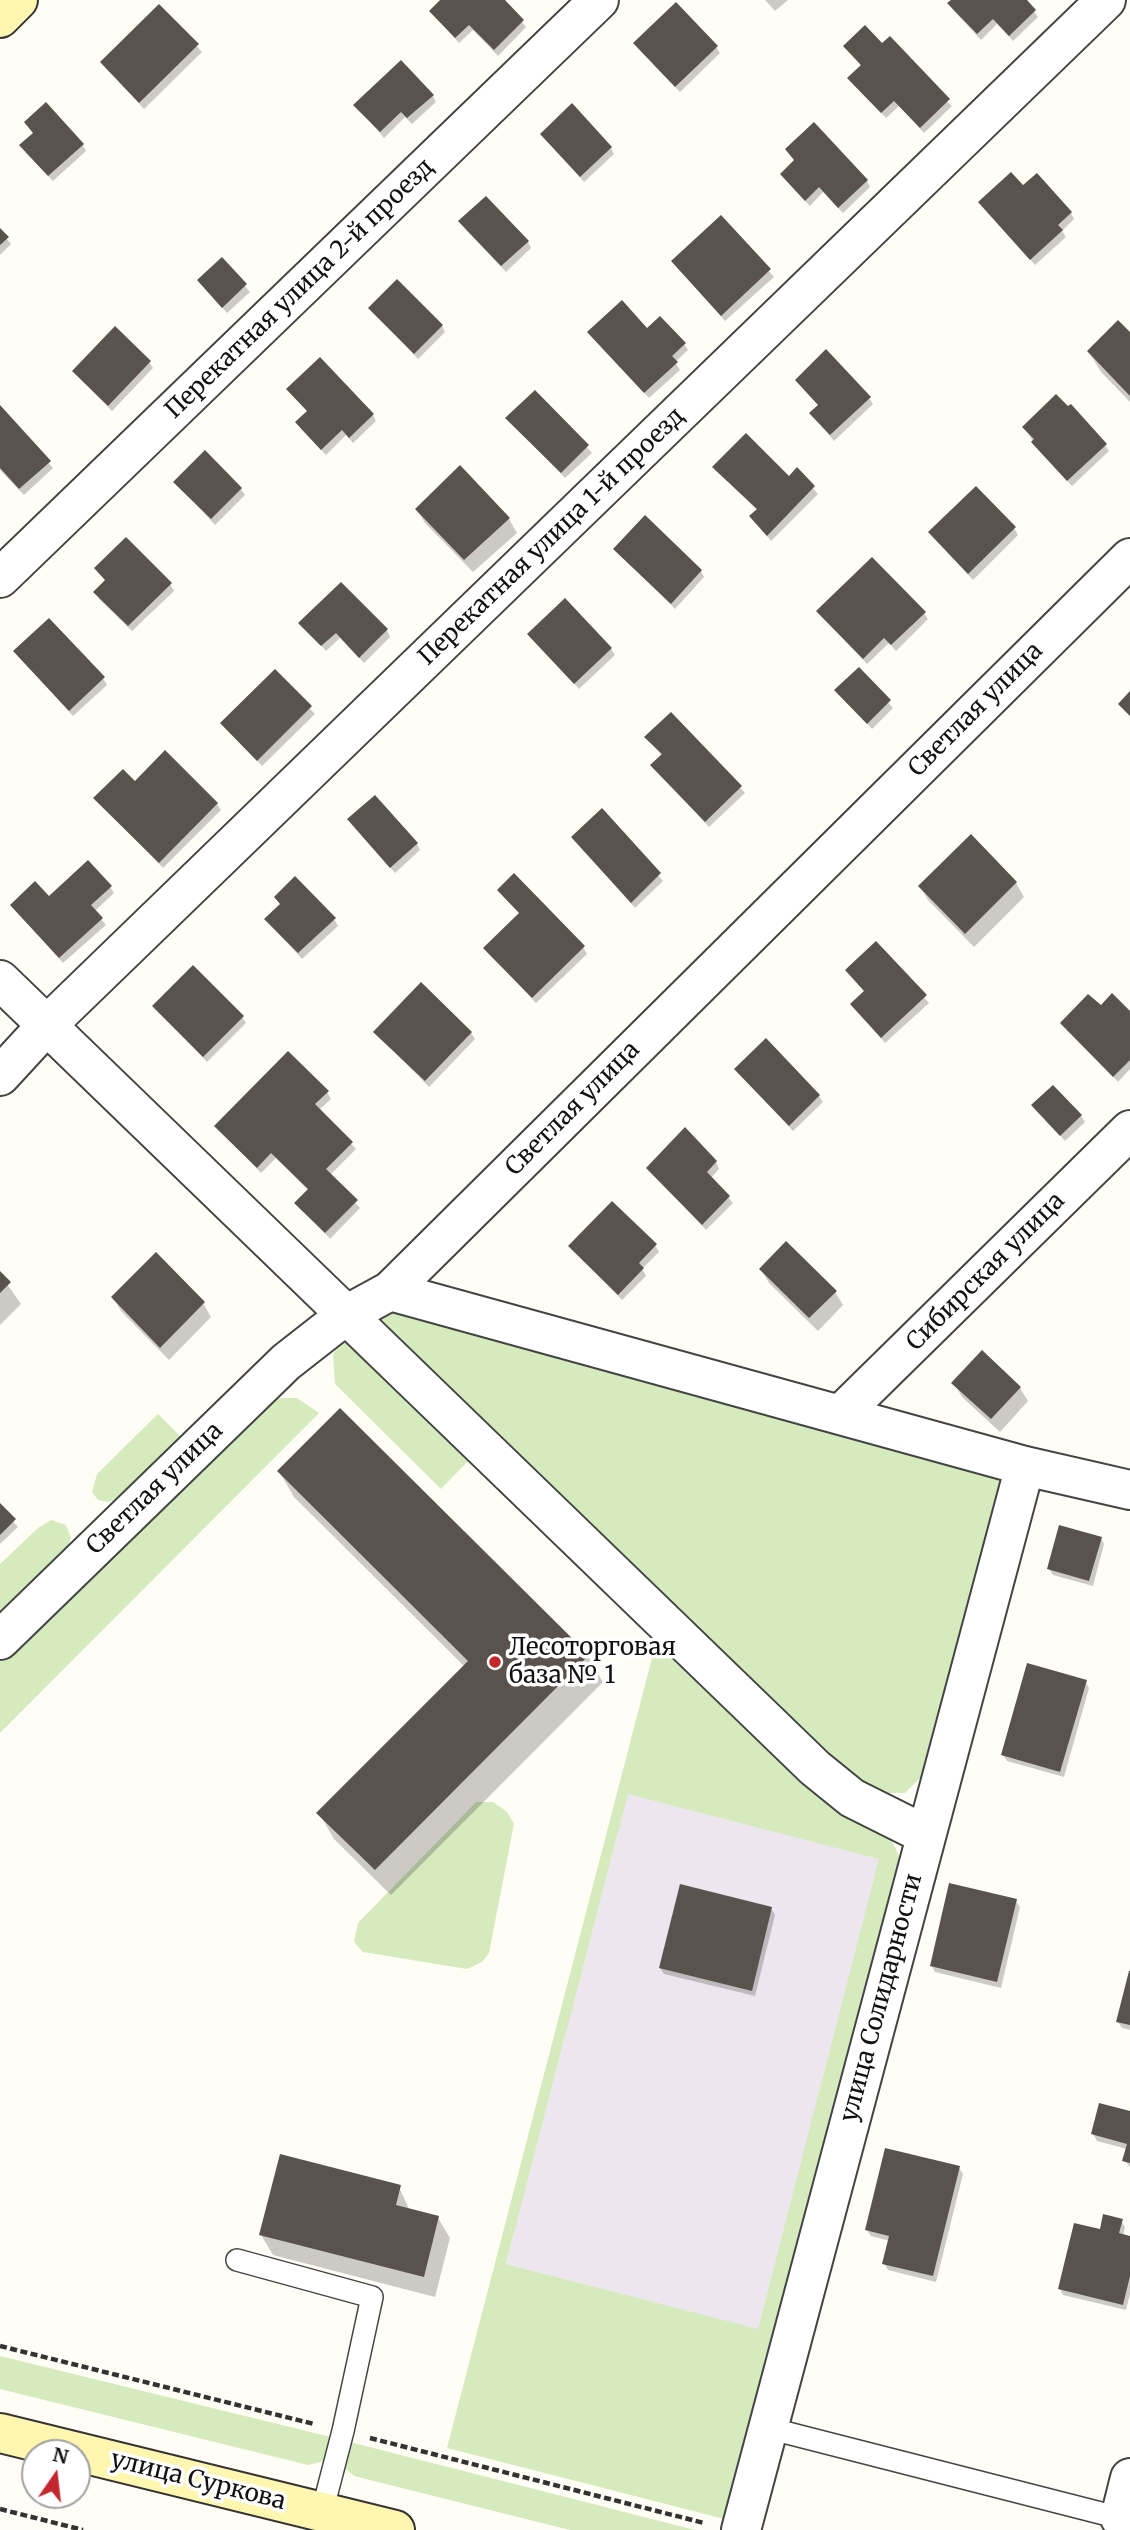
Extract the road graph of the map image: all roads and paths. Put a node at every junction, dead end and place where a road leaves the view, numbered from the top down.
1 (18, 0) edge
2 (599, 0) edge
3 (1106, 0) edge
4 (0, 18) edge
5 (1130, 558) edge
6 (0, 578) edge
7 (0, 980) edge
8 (46, 1026) junction
9 (0, 1076) edge
10 (1130, 1130) edge
11 (390, 1291) junction
12 (346, 1315) junction
13 (841, 1414) junction
14 (1025, 1466) junction
15 (1130, 1490) edge
16 (0, 1640) edge
17 (926, 1835) junction
18 (237, 2260) dead end
19 (768, 2428) junction
20 (0, 2433) edge
21 (1130, 2478) edge
22 (0, 2510) edge
23 (322, 2512) junction
24 (1120, 2518) joint
25 (83, 2530) edge
26 (396, 2530) edge
27 (741, 2530) edge

1 - 4 main road
2 - 6 street, Перекатная улица 2-й проезд
3 - 8 street, Перекатная улица 1-й проезд
5 - 11 street, Светлая улица
7 - 8 street
8 - 9 street, Перекатная улица 1-й проезд
8 - 12 street
10 - 13 street, Сибирская улица
11 - 12 street, Светлая улица
11 - 13 street
12 - 16 street, Светлая улица
12 - 17 street
13 - 14 street
14 - 15 street
14 - 17 street, улица Солидарности
17 - 19 street, улица Солидарности
18 - 23 lane
19 - 24 lane
19 - 27 street, улица Солидарности
20 - 23 main road, улица Суркова
21 - 24 street
22 - 25 path
23 - 26 main road, улица Суркова

